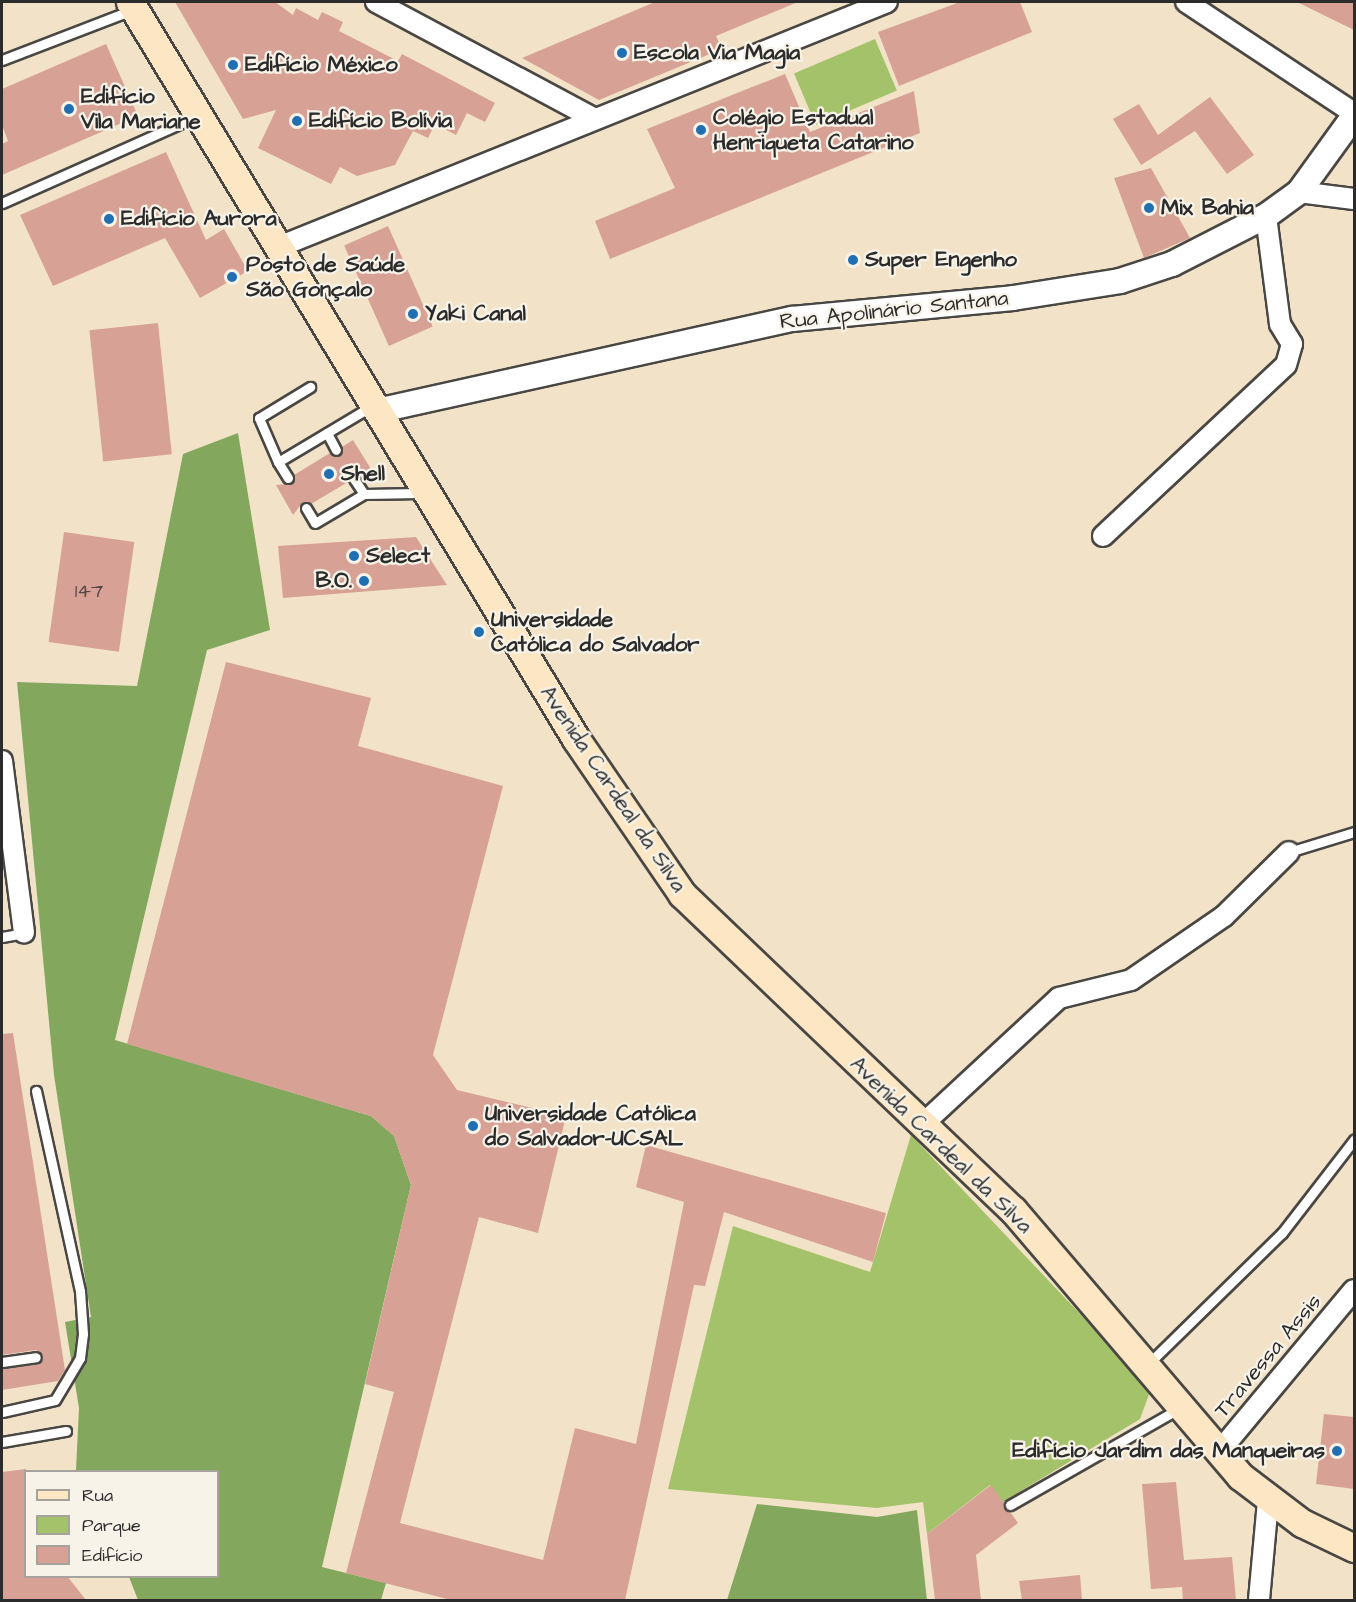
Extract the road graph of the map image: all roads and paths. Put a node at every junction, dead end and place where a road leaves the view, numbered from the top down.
1 (382, 2) edge
2 (887, 2) edge
3 (1186, 2) edge
4 (132, 5) edge
5 (2, 60) edge
6 (1354, 114) edge
7 (200, 115) junction
8 (595, 118) junction
9 (1299, 192) junction
10 (1354, 199) edge
11 (2, 203) edge
12 (1266, 216) junction
13 (281, 246) junction
14 (310, 387) dead end
15 (379, 407) junction
16 (327, 433) junction
17 (336, 450) dead end
18 (278, 462) junction
19 (288, 478) dead end
20 (354, 479) dead end
21 (430, 493) junction
22 (364, 494) junction
23 (306, 507) dead end
24 (1103, 536) dead end
25 (2, 761) edge
26 (1354, 832) edge
27 (1288, 852) joint
28 (24, 933) joint
29 (2, 937) edge
30 (36, 1091) dead end
31 (924, 1123) junction
32 (1354, 1140) edge
33 (1354, 1290) edge
34 (36, 1357) dead end
35 (2, 1362) edge
36 (1147, 1366) junction
37 (1180, 1408) junction
38 (2, 1412) edge
39 (66, 1431) dead end
40 (2, 1442) edge
41 (1218, 1453) junction
42 (1268, 1501) junction
43 (1010, 1505) dead end
44 (1354, 1548) edge
45 (1259, 1600) edge

1 - 8 street
2 - 8 street
3 - 6 street
4 - 5 lane
4 - 7 main road, Avenida Cardeal da Silva
6 - 9 street, Rua Apolinário Santana
7 - 11 lane
7 - 13 main road, Avenida Cardeal da Silva
8 - 13 street
9 - 10 street
9 - 12 street, Rua Apolinário Santana
12 - 15 street, Rua Apolinário Santana
12 - 24 street
13 - 15 main road, Avenida Cardeal da Silva
14 - 18 lane
15 - 16 lane
15 - 21 main road, Avenida Cardeal da Silva
16 - 17 lane
16 - 18 lane
18 - 19 lane
20 - 22 lane
21 - 22 lane
21 - 31 main road, Avenida Cardeal da Silva
22 - 23 lane
25 - 28 street
26 - 27 lane
27 - 31 street
28 - 29 lane
30 - 38 lane
31 - 36 main road, Avenida Cardeal da Silva
32 - 36 lane
33 - 41 street, Travessa Assis
34 - 35 lane
36 - 37 main road, Avenida Cardeal da Silva
37 - 41 main road, Avenida Cardeal da Silva
37 - 43 lane
39 - 40 lane
41 - 42 main road, Avenida Cardeal da Silva
42 - 44 main road, Avenida Cardeal da Silva
42 - 45 street

